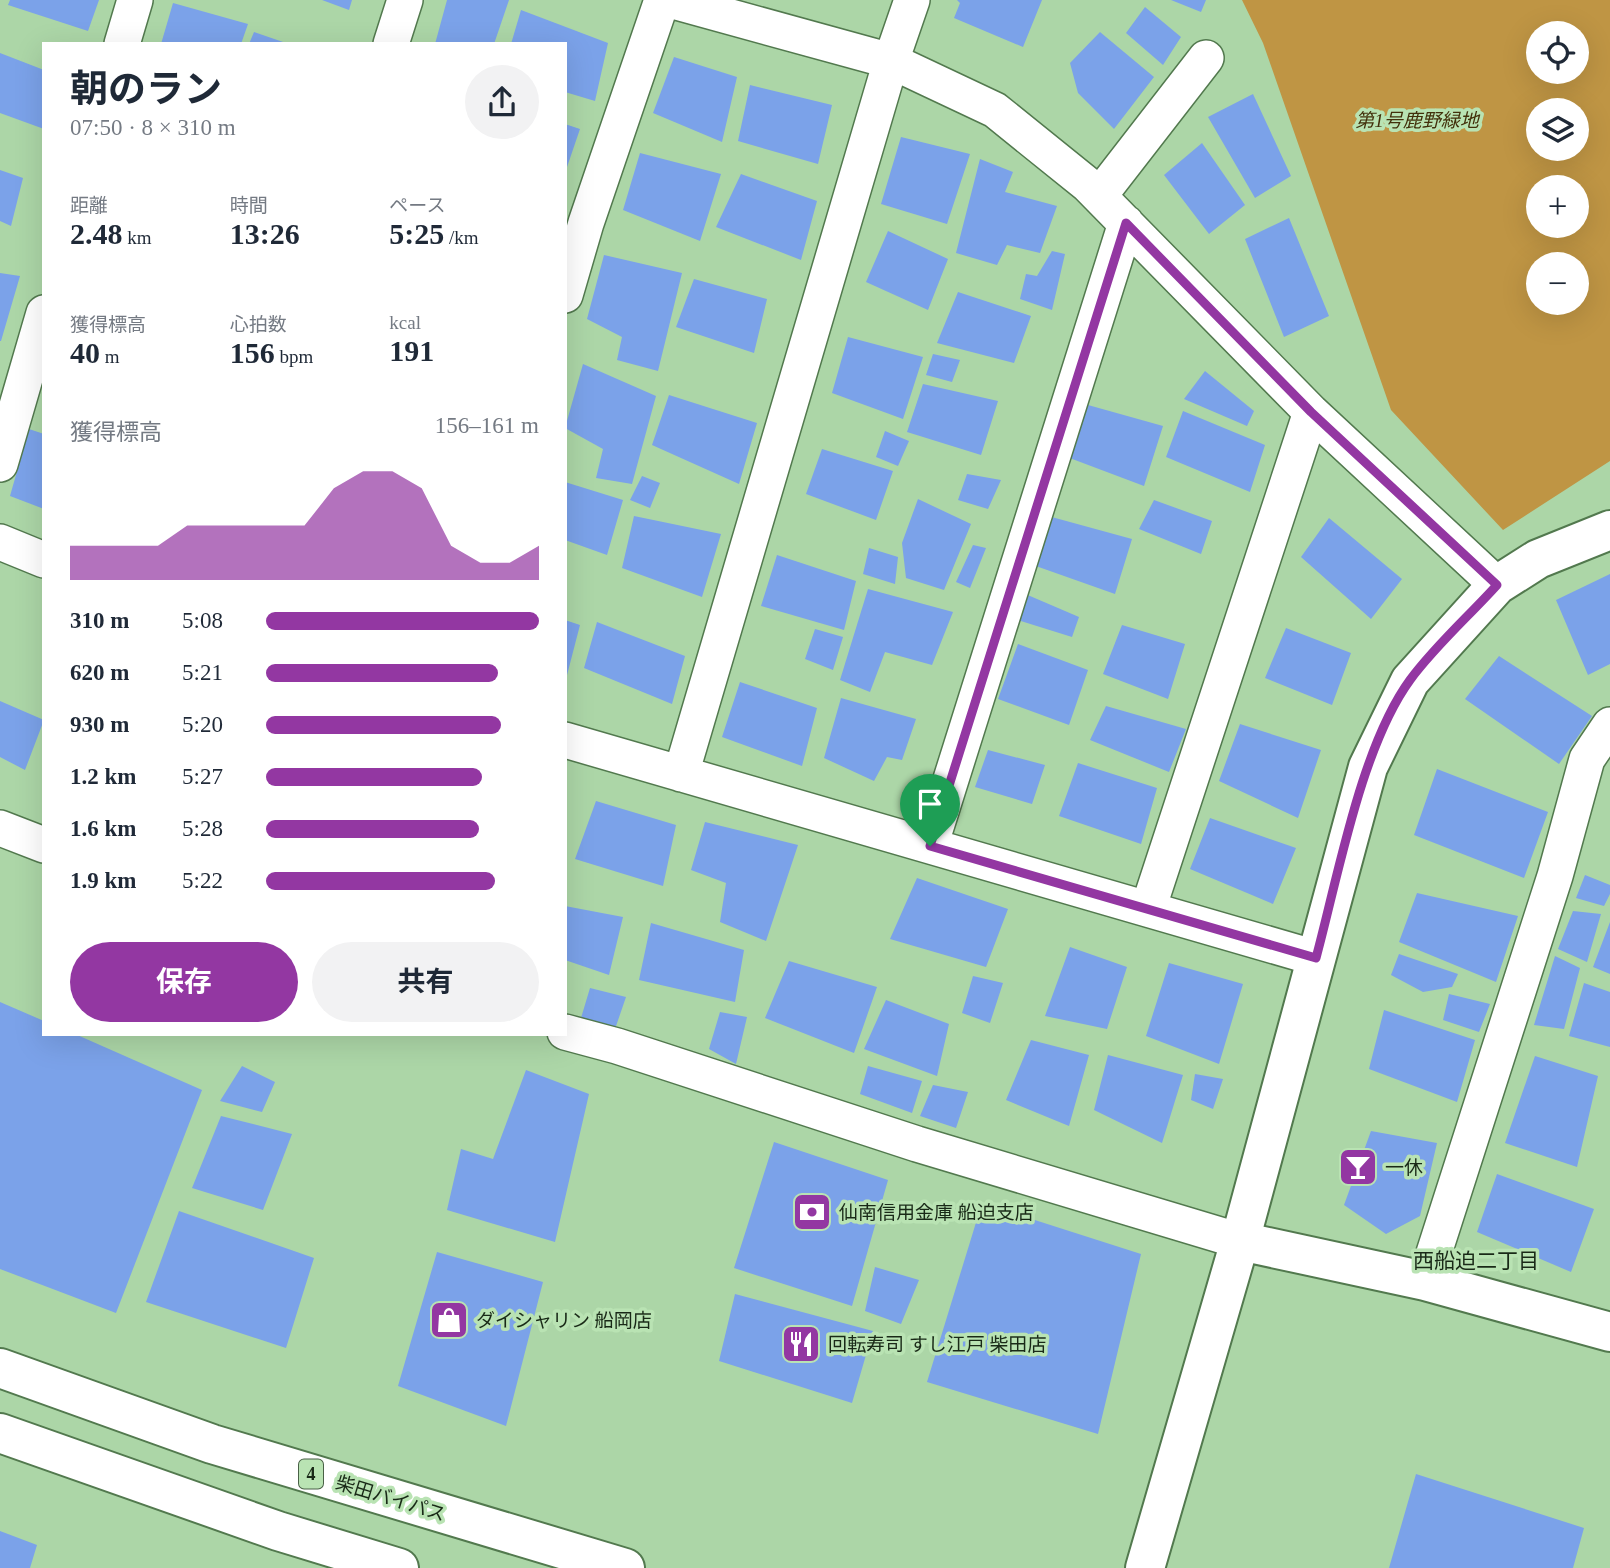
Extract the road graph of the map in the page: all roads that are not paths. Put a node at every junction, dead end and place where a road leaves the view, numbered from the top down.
1 (135, 0) edge
2 (404, 0) edge
3 (662, 0) edge
4 (669, 0) edge
5 (912, 0) edge
6 (123, 42) edge
7 (392, 42) edge
8 (1206, 58) dead end
9 (891, 61) junction
10 (1098, 196) junction
11 (1126, 223) junction
12 (567, 288) edge
13 (42, 320) edge
14 (1311, 412) junction
15 (0, 464) edge
16 (1610, 530) edge
17 (0, 542) edge
18 (42, 559) edge
19 (1497, 585) junction
20 (1610, 725) edge
21 (567, 741) edge
22 (681, 774) junction
23 (0, 828) edge
24 (42, 844) edge
25 (930, 846) junction
26 (1148, 909) junction
27 (1316, 958) junction
28 (567, 1033) edge
29 (1240, 1241) junction
30 (1425, 1281) junction
31 (1610, 1332) edge
32 (0, 1368) edge
33 (0, 1433) edge
34 (399, 1568) edge
35 (625, 1568) edge
36 (1145, 1568) edge

1 - 6 street
2 - 7 street
3 - 12 street
4 - 9 street
5 - 9 street
8 - 10 street
9 - 10 street
9 - 22 street
10 - 11 street
11 - 14 street
11 - 25 street
13 - 15 street
14 - 19 street
14 - 26 street
16 - 19 main road
17 - 18 street
19 - 27 main road
20 - 30 street
21 - 22 street
22 - 25 street
23 - 24 street
25 - 26 street
26 - 27 street
27 - 29 main road
28 - 29 street
29 - 30 main road
29 - 36 main road
30 - 31 main road
32 - 35 main road, 柴田バイパス / 4
33 - 34 main road

